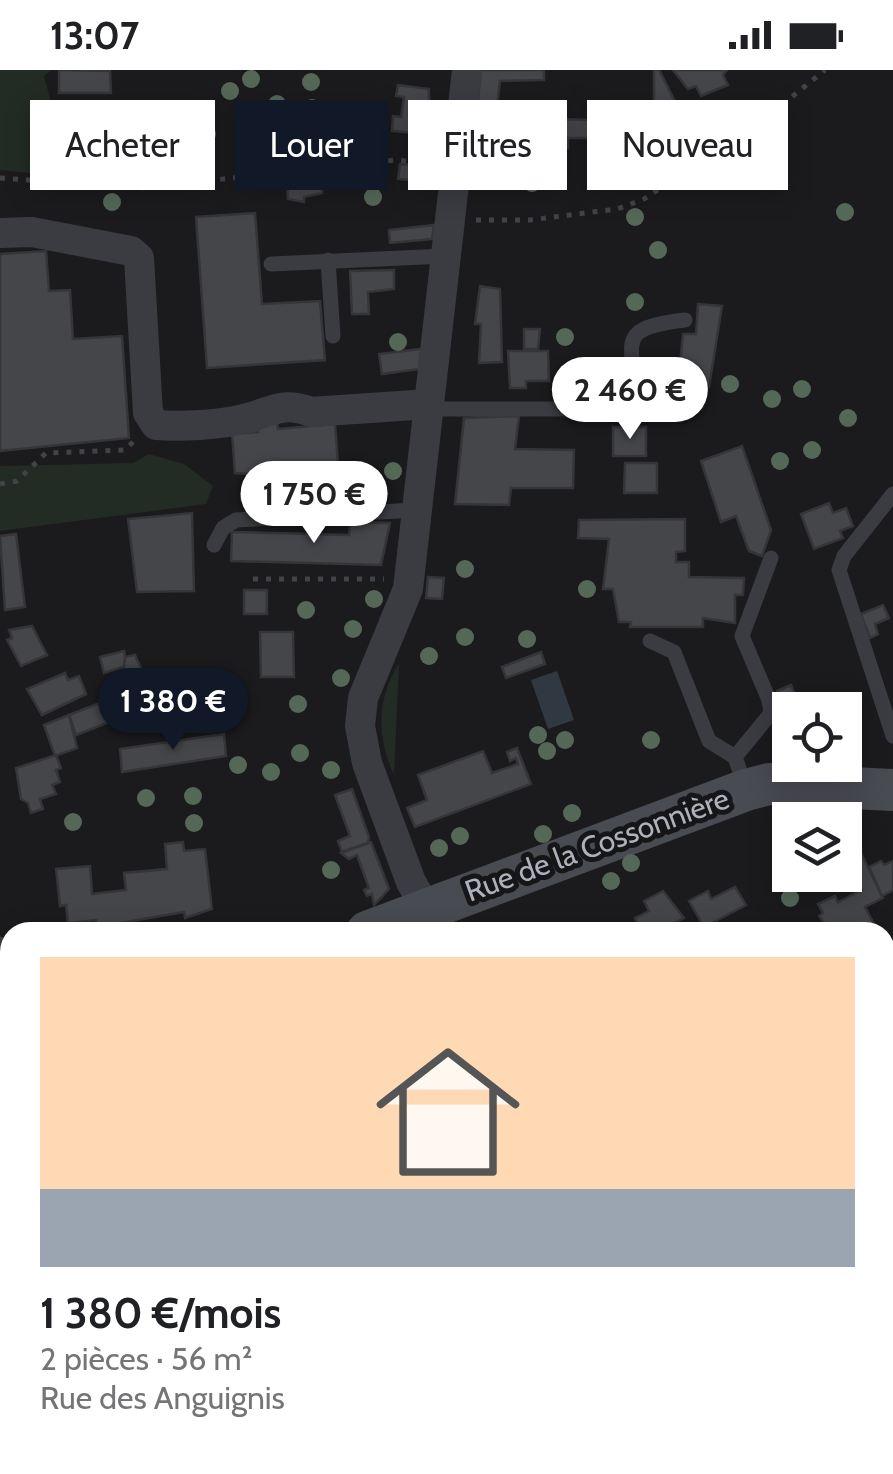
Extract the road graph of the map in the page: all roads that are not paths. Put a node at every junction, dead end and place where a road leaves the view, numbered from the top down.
1 (467, 70) edge
2 (0, 233) edge
3 (444, 256) junction
4 (328, 260) junction
5 (271, 264) dead end
6 (685, 320) dead end
7 (333, 336) dead end
8 (428, 406) junction
9 (893, 494) edge
10 (416, 510) junction
11 (214, 545) dead end
12 (770, 558) dead end
13 (650, 642) dead end
14 (893, 736) edge
15 (740, 773) junction
16 (893, 790) edge
17 (433, 921) edge

1 - 3 street
2 - 8 street
3 - 4 lane
3 - 8 street
4 - 5 lane
4 - 7 lane
6 - 8 lane
8 - 10 street
9 - 14 lane
10 - 11 lane
10 - 17 street
12 - 15 lane
13 - 15 lane
15 - 16 street, Rue de la Cossonnière
15 - 17 street, Rue de la Cossonnière

